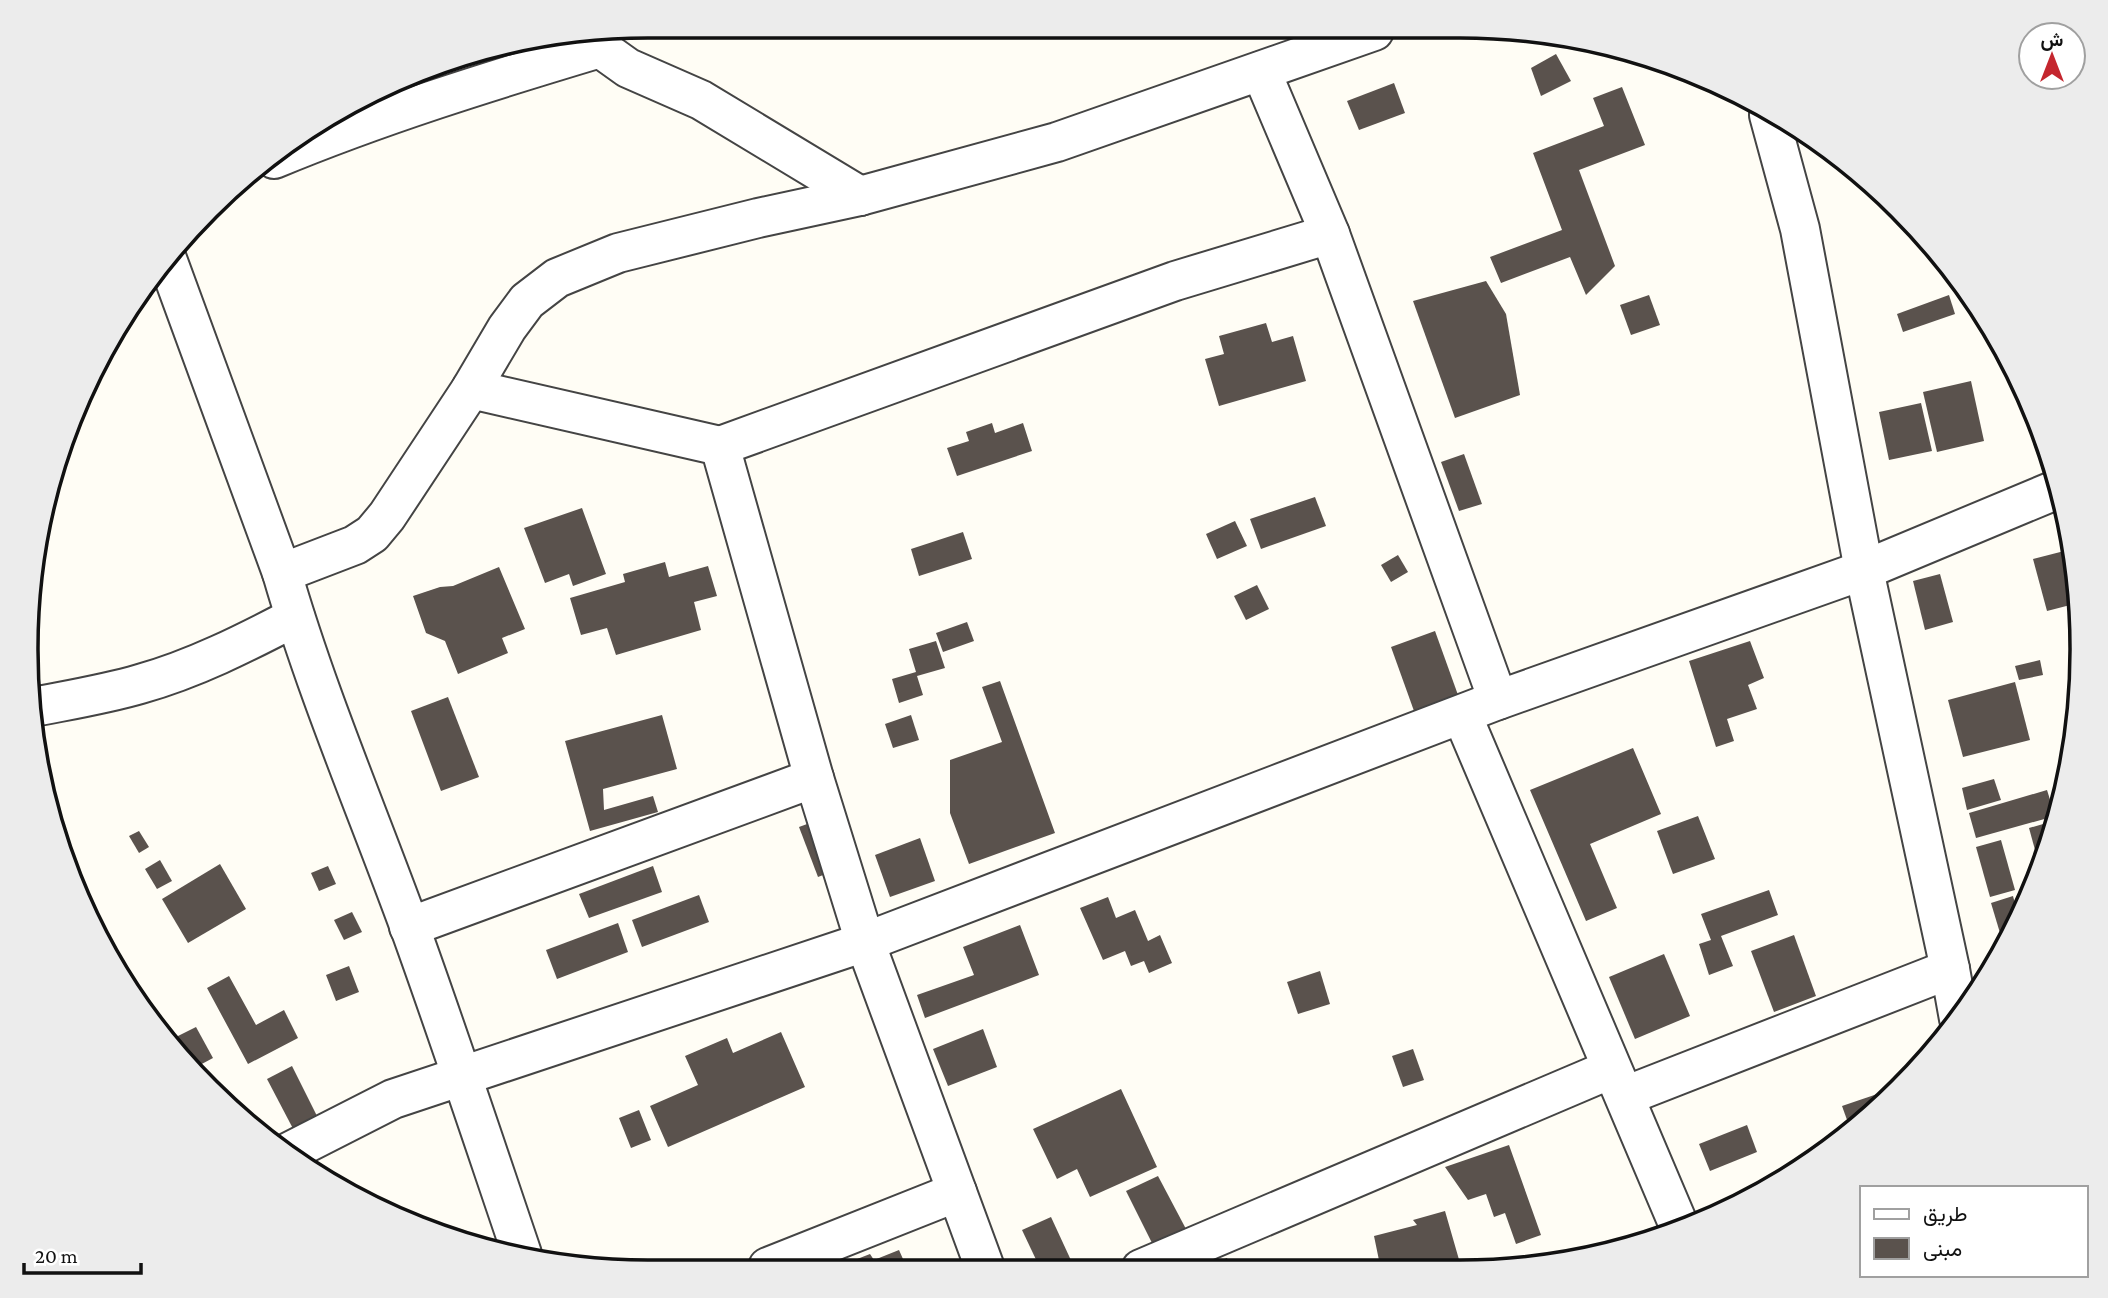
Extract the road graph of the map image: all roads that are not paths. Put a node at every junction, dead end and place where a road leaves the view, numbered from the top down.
1 (1354, 38) edge
2 (598, 42) edge
3 (1261, 71) junction
4 (1772, 125) edge
5 (298, 150) edge
6 (860, 196) junction
7 (1330, 234) junction
8 (171, 270) edge
9 (471, 389) junction
10 (720, 446) junction
11 (2049, 493) edge
12 (1864, 570) junction
13 (282, 573) junction
14 (295, 617) junction
15 (1498, 700) junction
16 (42, 705) edge
17 (1462, 715) junction
18 (814, 778) junction
19 (409, 927) junction
20 (865, 942) junction
21 (1950, 969) junction
22 (1956, 1003) edge
23 (462, 1076) junction
24 (1618, 1083) junction
25 (297, 1148) edge
26 (957, 1192) junction
27 (1676, 1219) edge
28 (519, 1245) edge
29 (786, 1260) edge
30 (982, 1260) edge
31 (1165, 1260) edge

1 - 3 street
2 - 5 street
2 - 6 street
3 - 6 street
3 - 7 street
4 - 12 street
6 - 9 street
7 - 10 street
7 - 15 street
8 - 13 street
9 - 10 street
9 - 13 street
10 - 18 street
11 - 12 street
12 - 15 street
12 - 21 street
13 - 14 street
14 - 16 street
14 - 19 street
15 - 17 street
17 - 20 street
17 - 24 street
18 - 19 street
18 - 20 street
19 - 23 street
20 - 23 street
20 - 26 street
21 - 22 street
21 - 24 street
23 - 25 street
23 - 28 street
24 - 27 street
24 - 31 street
26 - 29 street
26 - 30 street

